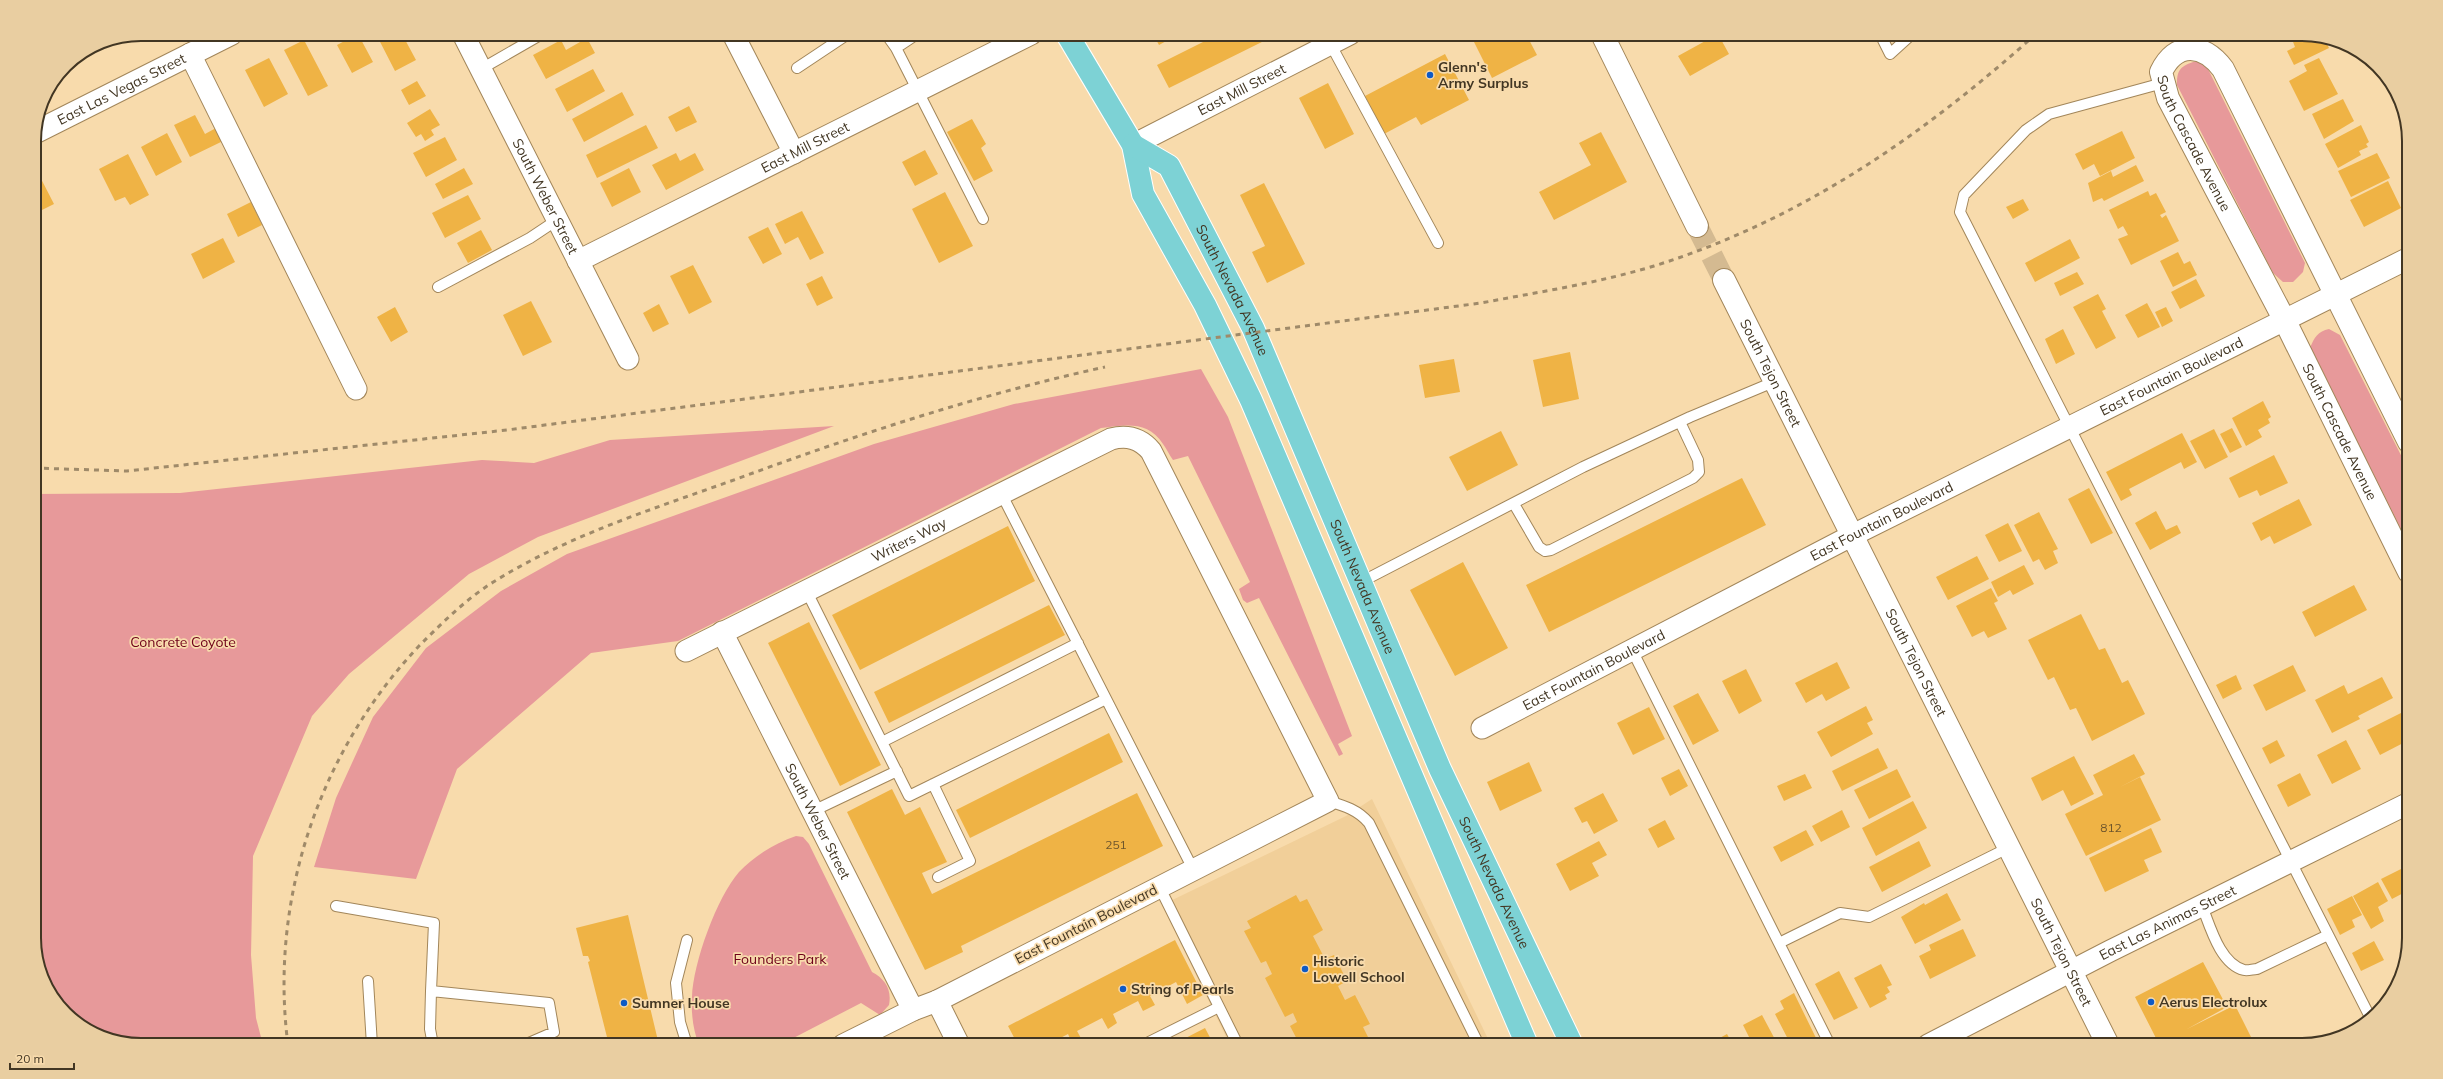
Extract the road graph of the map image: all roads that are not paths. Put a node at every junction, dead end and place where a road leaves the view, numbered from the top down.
1 (217, 41) edge
2 (467, 41) edge
3 (530, 41) edge
4 (737, 41) edge
5 (838, 41) edge
6 (891, 41) edge
7 (906, 41) edge
8 (1017, 41) edge
9 (1070, 41) edge
10 (1324, 41) edge
11 (1329, 41) edge
12 (1605, 41) edge
13 (1884, 41) edge
14 (1904, 41) edge
15 (896, 48) junction
16 (190, 54) junction
17 (797, 68) dead end
18 (481, 69) junction
19 (2163, 84) junction
20 (917, 92) junction
21 (42, 129) edge
22 (1133, 145) junction
23 (794, 153) junction
24 (983, 219) dead end
25 (557, 220) junction
26 (1697, 226) tunnel mouth
27 (1438, 243) dead end
28 (578, 261) junction
29 (2402, 262) edge
30 (1724, 280) tunnel mouth
31 (438, 287) dead end
32 (2335, 296) junction
33 (2285, 321) junction
34 (628, 359) dead end
35 (1776, 381) junction
36 (356, 389) dead end
37 (1680, 422) junction
38 (2071, 427) junction
39 (2402, 428) edge
40 (1001, 493) junction
41 (1514, 504) junction
42 (1853, 535) junction
43 (2402, 558) edge
44 (1361, 582) junction
45 (806, 590) junction
46 (722, 632) junction
47 (1078, 643) junction
48 (1632, 650) junction
49 (686, 651) dead end
50 (1106, 699) junction
51 (1482, 728) dead end
52 (882, 742) junction
53 (897, 771) junction
54 (933, 784) junction
55 (1328, 801) junction
56 (2402, 807) edge
57 (813, 811) junction
58 (2008, 848) junction
59 (2292, 862) junction
60 (1192, 869) junction
61 (938, 877) dead end
62 (1159, 886) junction
63 (336, 906) dead end
64 (2202, 906) junction
65 (2328, 935) junction
66 (687, 940) dead end
67 (1779, 943) junction
68 (2070, 971) junction
69 (368, 982) dead end
70 (431, 991) junction
71 (936, 1001) junction
72 (1219, 1007) junction
73 (913, 1010) junction
74 (2368, 1013) edge
75 (372, 1038) edge
76 (432, 1038) edge
77 (540, 1038) edge
78 (685, 1038) edge
79 (857, 1038) edge
80 (955, 1038) edge
81 (1158, 1038) edge
82 (1234, 1038) edge
83 (1476, 1038) edge
84 (1524, 1038) edge
85 (1569, 1038) edge
86 (1826, 1038) edge
87 (1941, 1038) edge
88 (2104, 1038) edge

1 - 16 street, East Las Vegas Street
2 - 18 street, South Weber Street
3 - 18 lane
4 - 23 street
5 - 17 lane
6 - 15 lane
7 - 15 lane
8 - 20 street, East Mill Street
9 - 22 main road, South Nevada Avenue
10 - 22 street, East Mill Street
11 - 27 lane
12 - 26 street
13 - 14 lane
15 - 20 lane
16 - 21 street, East Las Vegas Street
16 - 36 street
18 - 25 street, South Weber Street
19 - 32 street, South Cascade Avenue
19 - 33 street, South Cascade Avenue
19 - 38 lane
20 - 23 street, East Mill Street
20 - 24 lane
22 - 44 main road, South Nevada Avenue
22 - 84 main road, South Nevada Avenue
23 - 28 street, East Mill Street
25 - 28 street, South Weber Street
25 - 31 lane
28 - 34 street, South Weber Street
29 - 32 street, East Fountain Boulevard
30 - 35 street, South Tejon Street
32 - 33 street, East Fountain Boulevard
32 - 39 street, South Cascade Avenue
33 - 38 street, East Fountain Boulevard
33 - 43 street, South Cascade Avenue
35 - 37 lane
35 - 42 street, South Tejon Street
37 - 41 lane
37 - 41 lane
38 - 42 street, East Fountain Boulevard
38 - 59 lane
40 - 45 street, Writers Way
40 - 47 lane
40 - 55 street, Writers Way
41 - 44 lane
42 - 48 street, East Fountain Boulevard
42 - 58 street, South Tejon Street
44 - 85 main road, South Nevada Avenue
45 - 46 street, Writers Way
45 - 52 lane
46 - 49 street, Writers Way
46 - 57 street, South Weber Street
47 - 50 lane
47 - 52 lane
48 - 51 street, East Fountain Boulevard
48 - 67 lane
50 - 54 lane
50 - 60 lane
52 - 53 lane
53 - 54 lane
53 - 57 lane
54 - 61 lane
55 - 60 street, East Fountain Boulevard
55 - 83 lane
56 - 59 street, East Las Animas Street
57 - 73 street, South Weber Street
58 - 67 lane
58 - 68 street, South Tejon Street
59 - 64 street, East Las Animas Street
59 - 65 lane
60 - 62 street, East Fountain Boulevard
62 - 71 street, East Fountain Boulevard
62 - 72 lane
63 - 70 lane
64 - 65 lane
64 - 68 street, East Las Animas Street
65 - 74 lane
66 - 78 lane
67 - 86 lane
68 - 87 street, East Las Animas Street
68 - 88 street, South Tejon Street
69 - 75 lane
70 - 76 lane
70 - 77 lane
71 - 73 street, East Fountain Boulevard
71 - 80 street
72 - 81 lane
72 - 82 lane
73 - 79 street, East Fountain Boulevard

